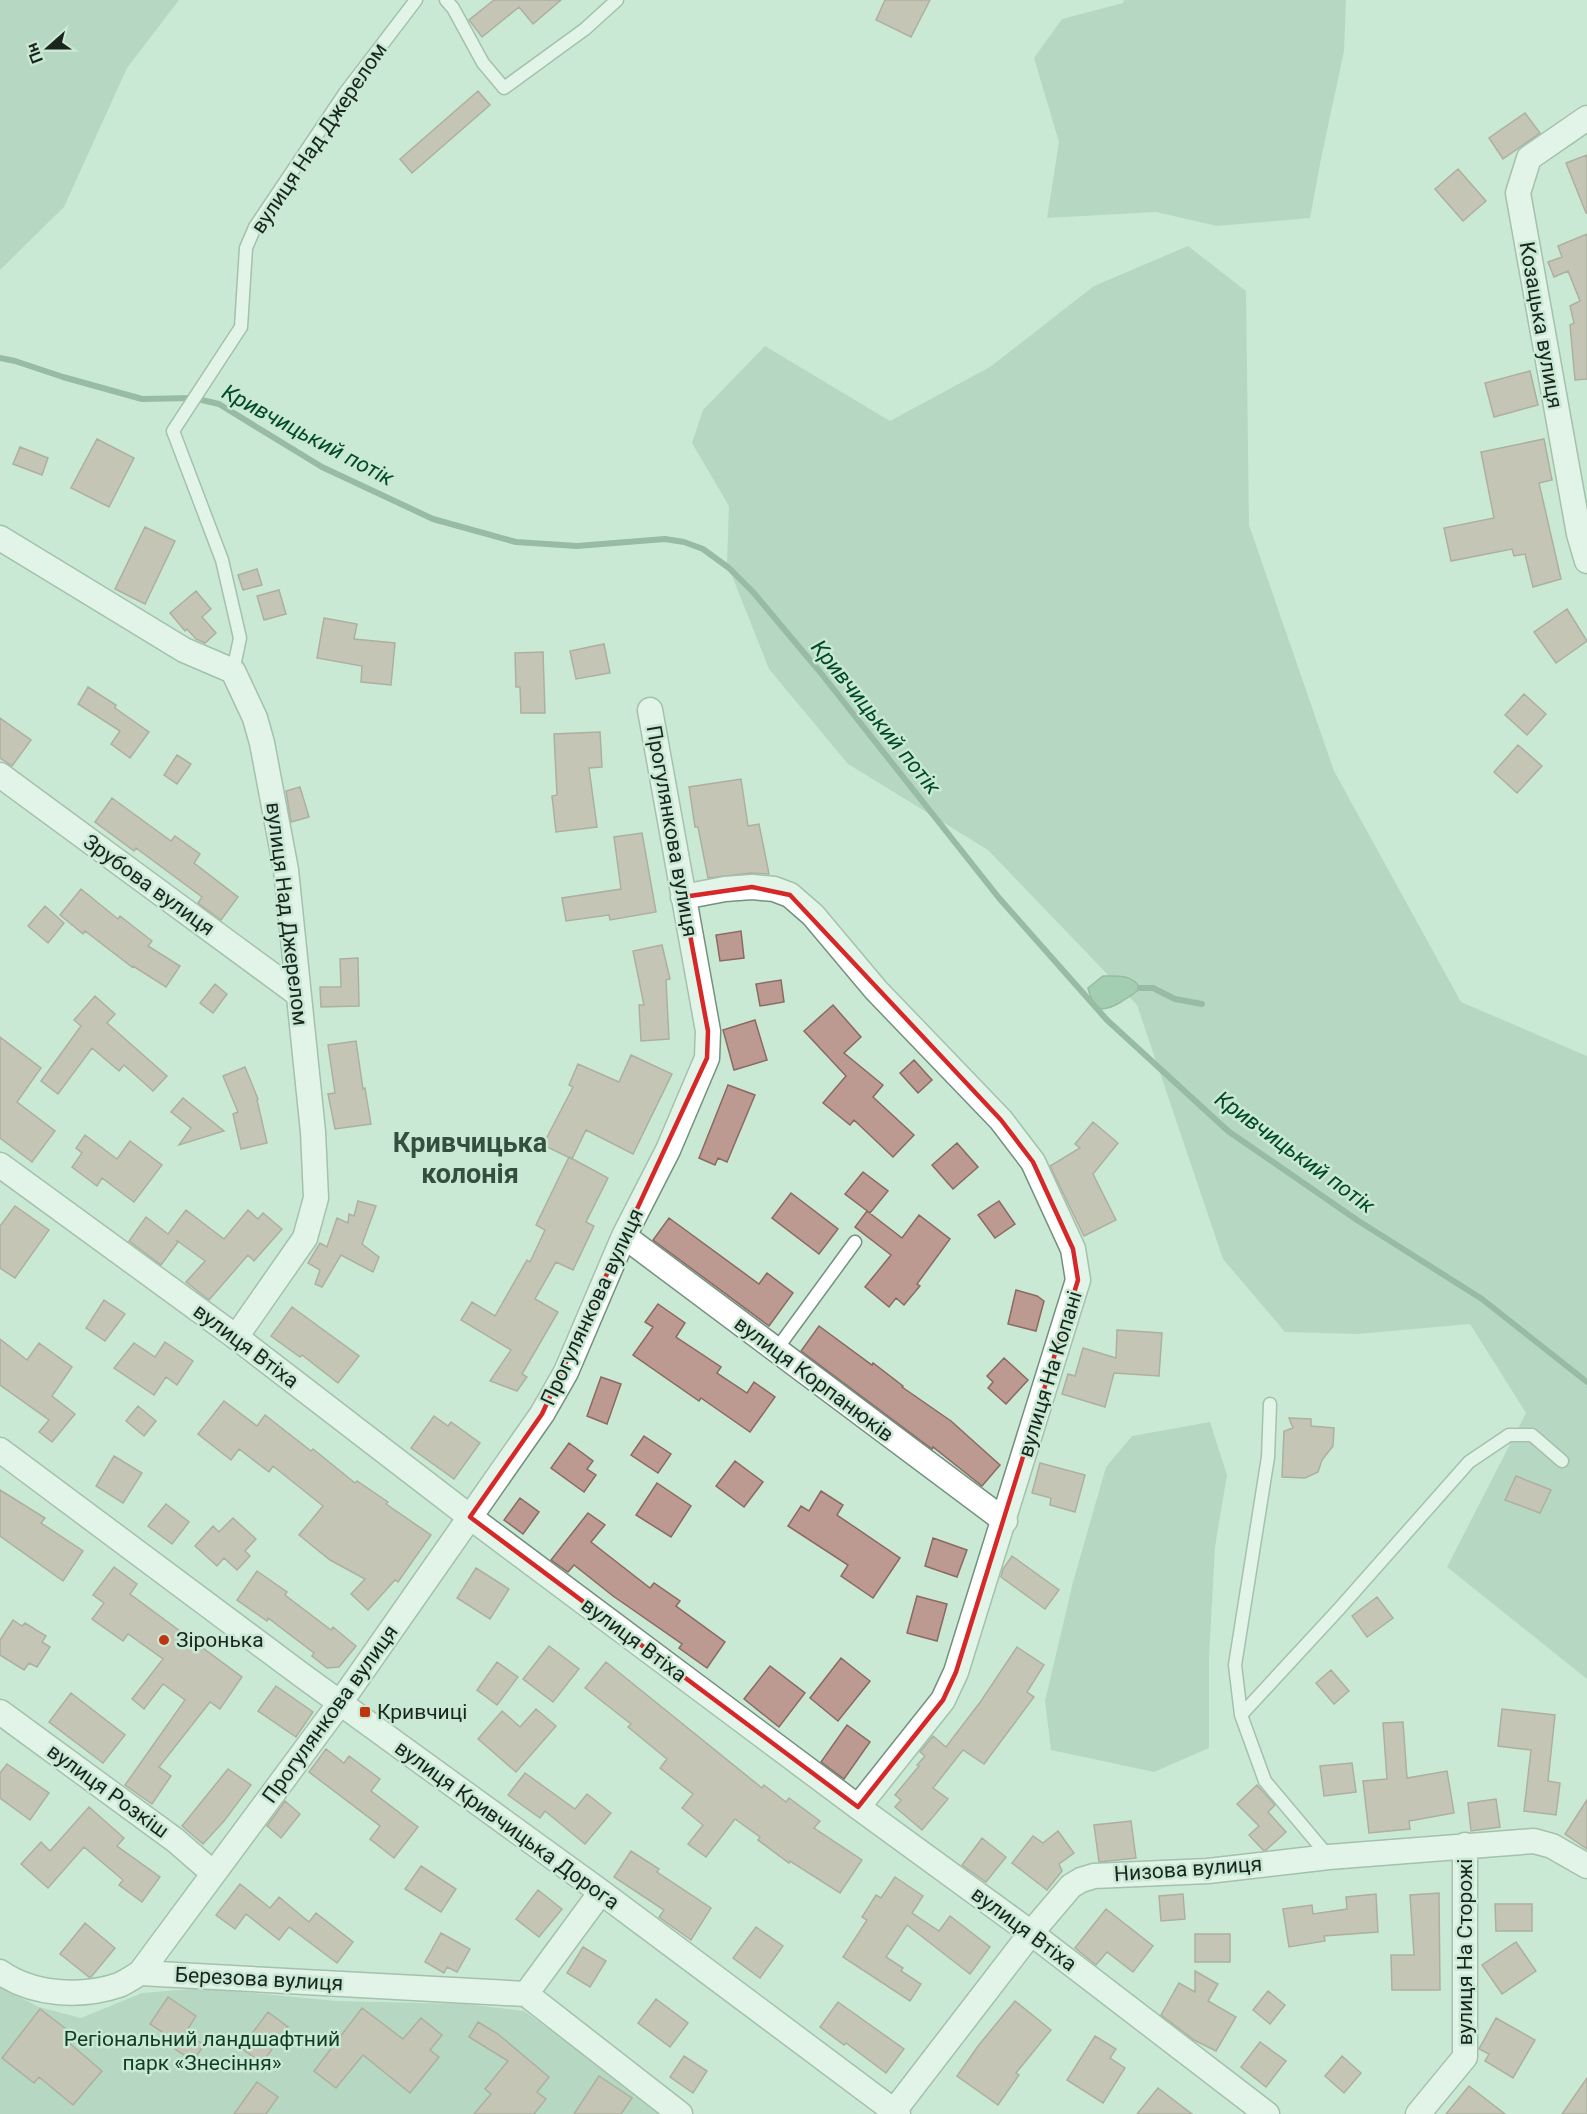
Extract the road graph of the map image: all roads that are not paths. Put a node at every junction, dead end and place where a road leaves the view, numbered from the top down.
1 (417, 0) edge
2 (446, 0) edge
3 (617, 0) edge
4 (1587, 118) edge
5 (0, 538) edge
6 (1587, 561) edge
7 (233, 671) junction
8 (650, 710) dead end
9 (0, 775) edge
10 (683, 897) junction
11 (298, 994) junction
12 (0, 1165) edge
13 (624, 1236) junction
14 (855, 1242) dead end
15 (236, 1337) junction
16 (776, 1350) junction
17 (1270, 1404) dead end
18 (0, 1450) edge
19 (1562, 1461) dead end
20 (470, 1517) junction
21 (1005, 1521) junction
22 (340, 1703) junction
23 (0, 1712) edge
24 (1241, 1715) junction
25 (858, 1807) junction
26 (1465, 1845) junction
27 (1329, 1857) junction
28 (1587, 1866) edge
29 (213, 1874) junction
30 (600, 1892) junction
31 (1031, 1933) junction
32 (0, 1972) edge
33 (140, 1973) junction
34 (526, 1994) junction
35 (896, 2112) edge
36 (680, 2114) edge
37 (1268, 2114) edge
38 (1418, 2114) edge

1 - 7 lane, вулиця Над Джерелом
2 - 3 lane
4 - 6 street, Козацька вулиця
5 - 7 street
7 - 11 street, вулиця Над Джерелом
8 - 10 street, Прогулянкова вулиця
9 - 11 street, Зрубова вулиця
10 - 13 street, Прогулянкова вулиця
10 - 21 street, вулиця На Копані
11 - 15 street, вулиця Над Джерелом
12 - 15 street, вулиця Втіха
13 - 16 street, вулиця Корпанюків
13 - 20 street, Прогулянкова вулиця
14 - 16 lane
15 - 20 street, вулиця Втіха
16 - 21 street, вулиця Корпанюків
17 - 24 lane
18 - 22 street, вулиця Кривчицька Дорога
19 - 24 lane
20 - 22 street, Прогулянкова вулиця
20 - 25 street, вулиця Втіха
21 - 25 street, вулиця На Копані
22 - 29 street, Прогулянкова вулиця
22 - 30 street, вулиця Кривчицька Дорога
23 - 29 street, вулиця Розкіш
24 - 27 lane
25 - 31 street, вулиця Втіха
26 - 27 street, Низова вулиця
26 - 28 street, Низова вулиця
26 - 38 street, вулиця На Сторожі
27 - 31 street, Низова вулиця
29 - 33 street, Прогулянкова вулиця
30 - 34 street
30 - 35 street, вулиця Кривчицька Дорога
31 - 35 street, Низова вулиця
31 - 37 street, вулиця Втіха
32 - 33 street, Березова вулиця
33 - 34 street, Березова вулиця
34 - 36 street

